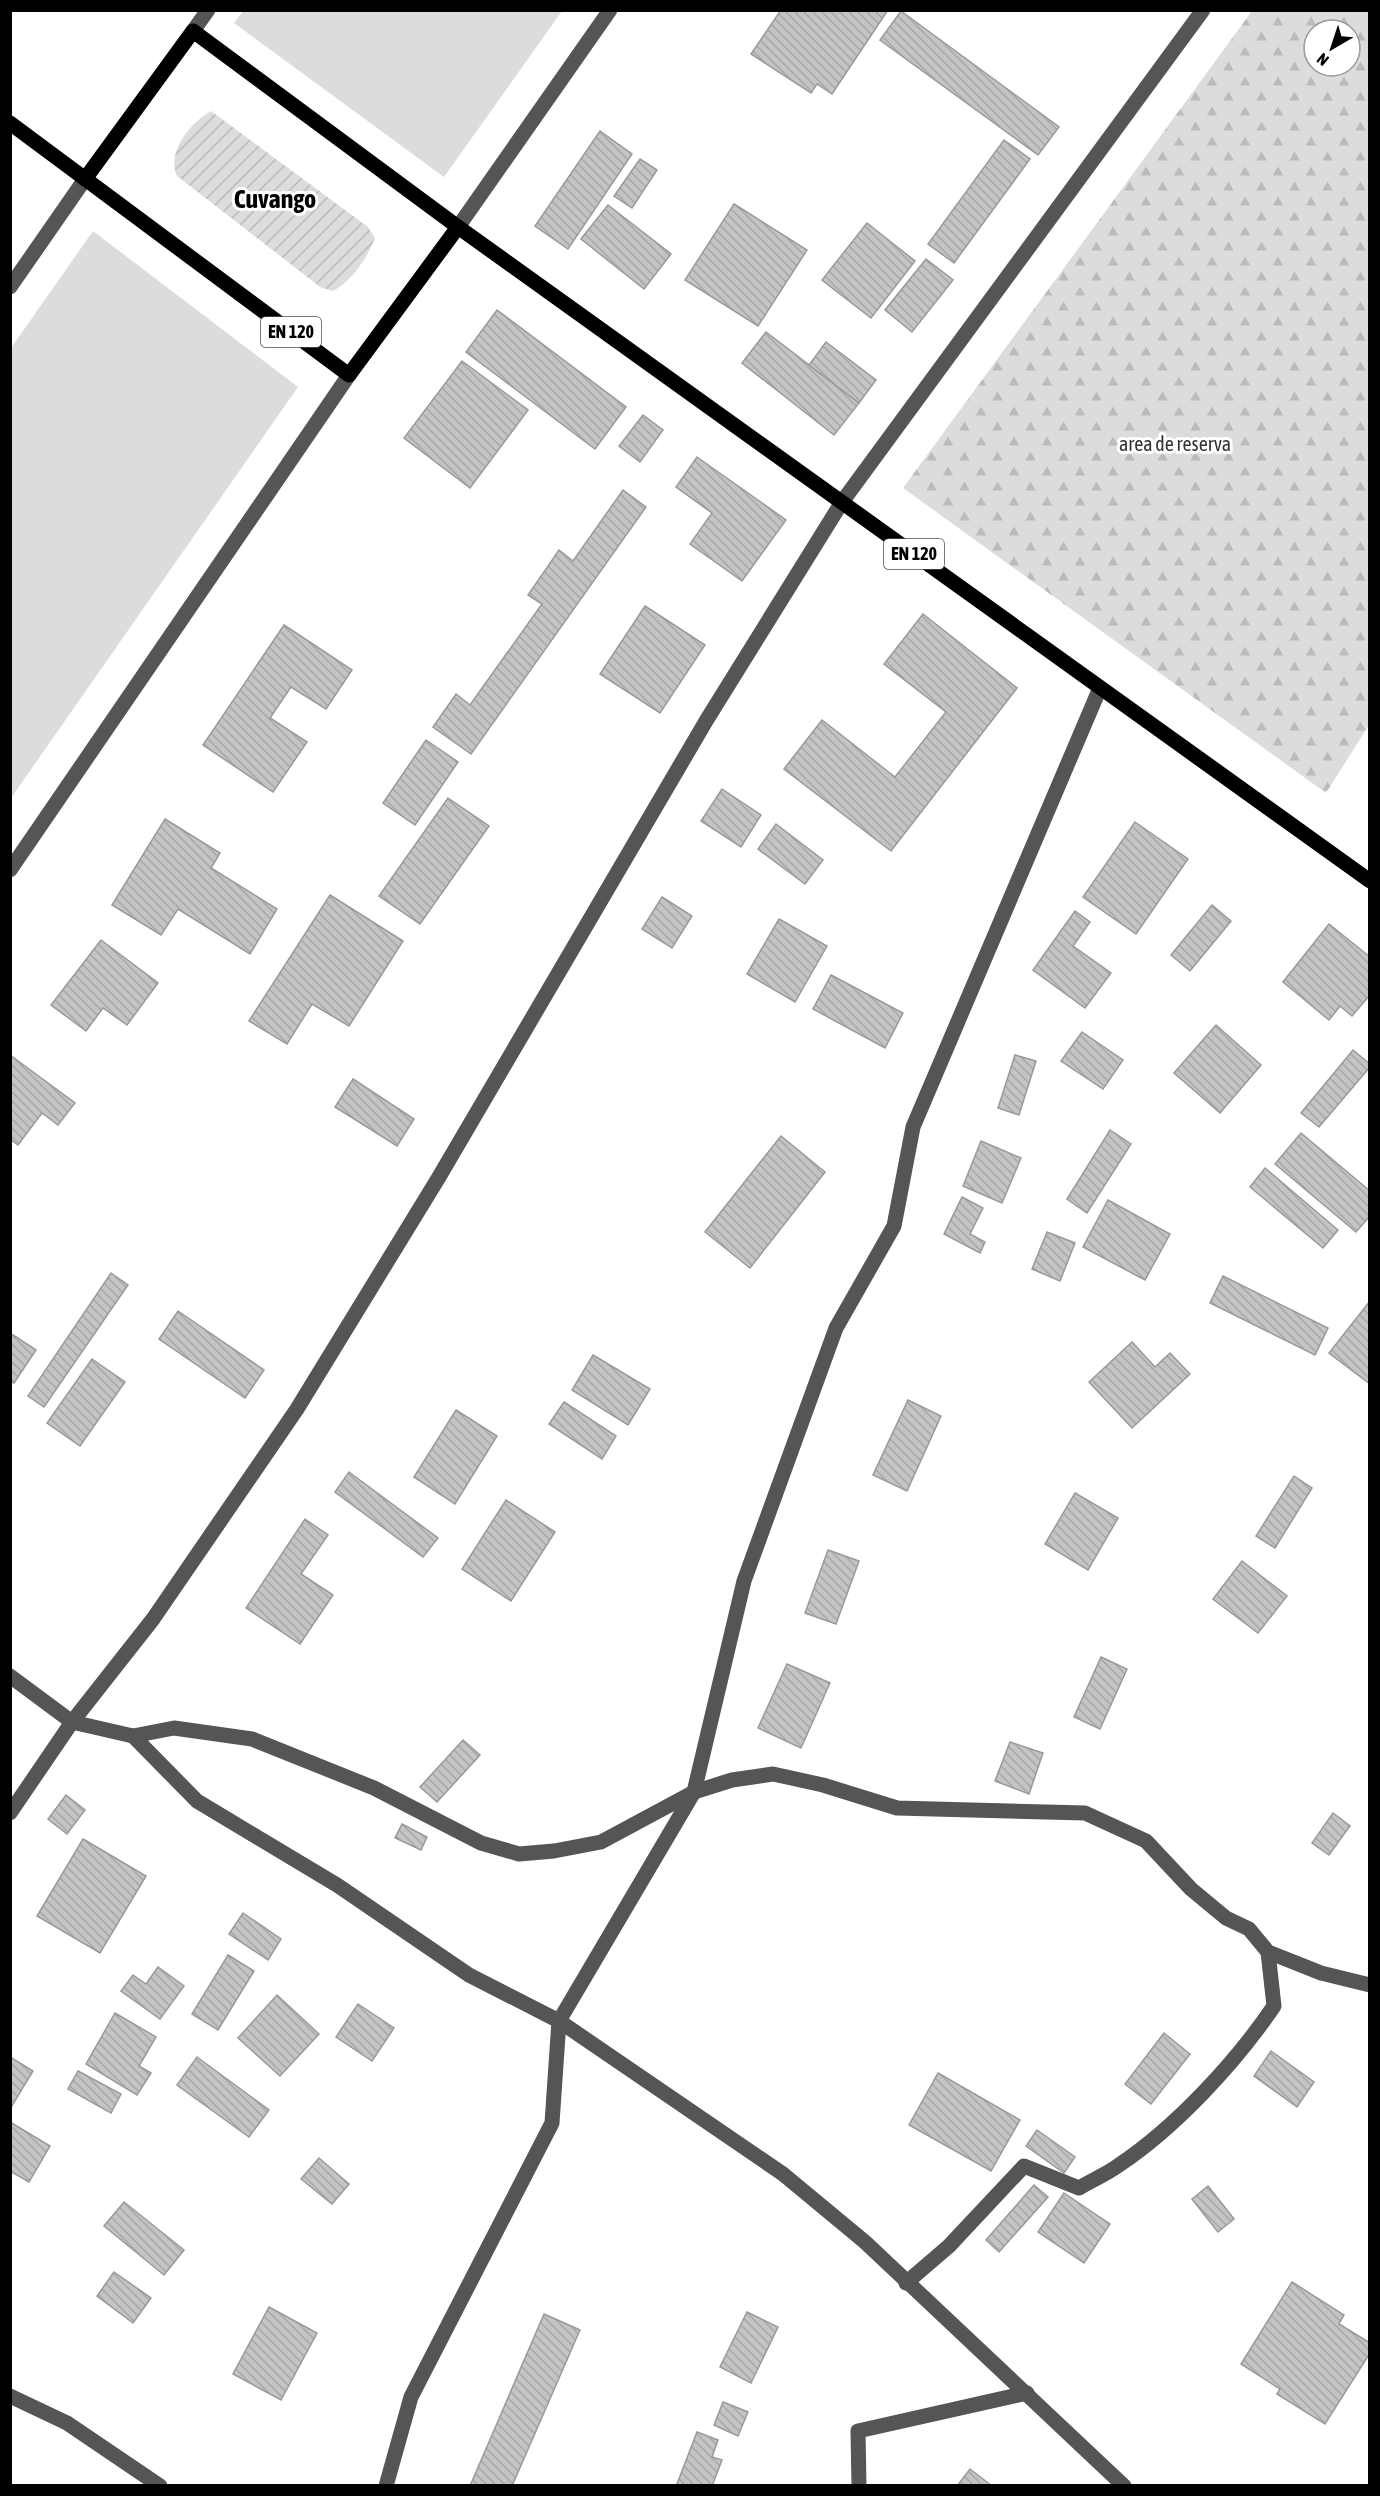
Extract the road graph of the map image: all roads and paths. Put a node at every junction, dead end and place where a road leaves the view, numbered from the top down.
1 (208, 10) edge
2 (610, 10) edge
3 (1203, 10) edge
4 (193, 31) junction
5 (10, 123) edge
6 (85, 179) junction
7 (459, 227) junction
8 (10, 287) edge
9 (349, 375) junction
10 (842, 502) junction
11 (1100, 688) junction
12 (10, 870) edge
13 (1370, 881) edge
14 (10, 1676) edge
15 (72, 1722) junction
16 (133, 1736) junction
17 (694, 1792) junction
18 (10, 1813) edge
19 (1268, 1952) junction
20 (1370, 1985) edge
21 (559, 2021) junction
22 (906, 2283) junction
23 (1027, 2393) junction
24 (10, 2396) edge
25 (160, 2486) edge
26 (386, 2486) edge
27 (859, 2486) edge
28 (1124, 2486) edge

1 - 4 street
2 - 7 street
3 - 10 street
4 - 6 main road
4 - 7 main road, EN 120
5 - 6 main road, EN 120
6 - 8 street
6 - 9 main road, EN 120
7 - 9 main road
7 - 10 main road, EN 120
9 - 12 street
10 - 11 main road, EN 120
10 - 15 street
11 - 13 main road, EN 120
11 - 17 street
14 - 15 street
15 - 16 street
15 - 18 street
16 - 17 street
16 - 21 street
17 - 19 street
17 - 21 street
19 - 20 street
19 - 22 street
21 - 22 street
21 - 26 street
22 - 23 street
23 - 27 street
23 - 28 street
24 - 25 street

